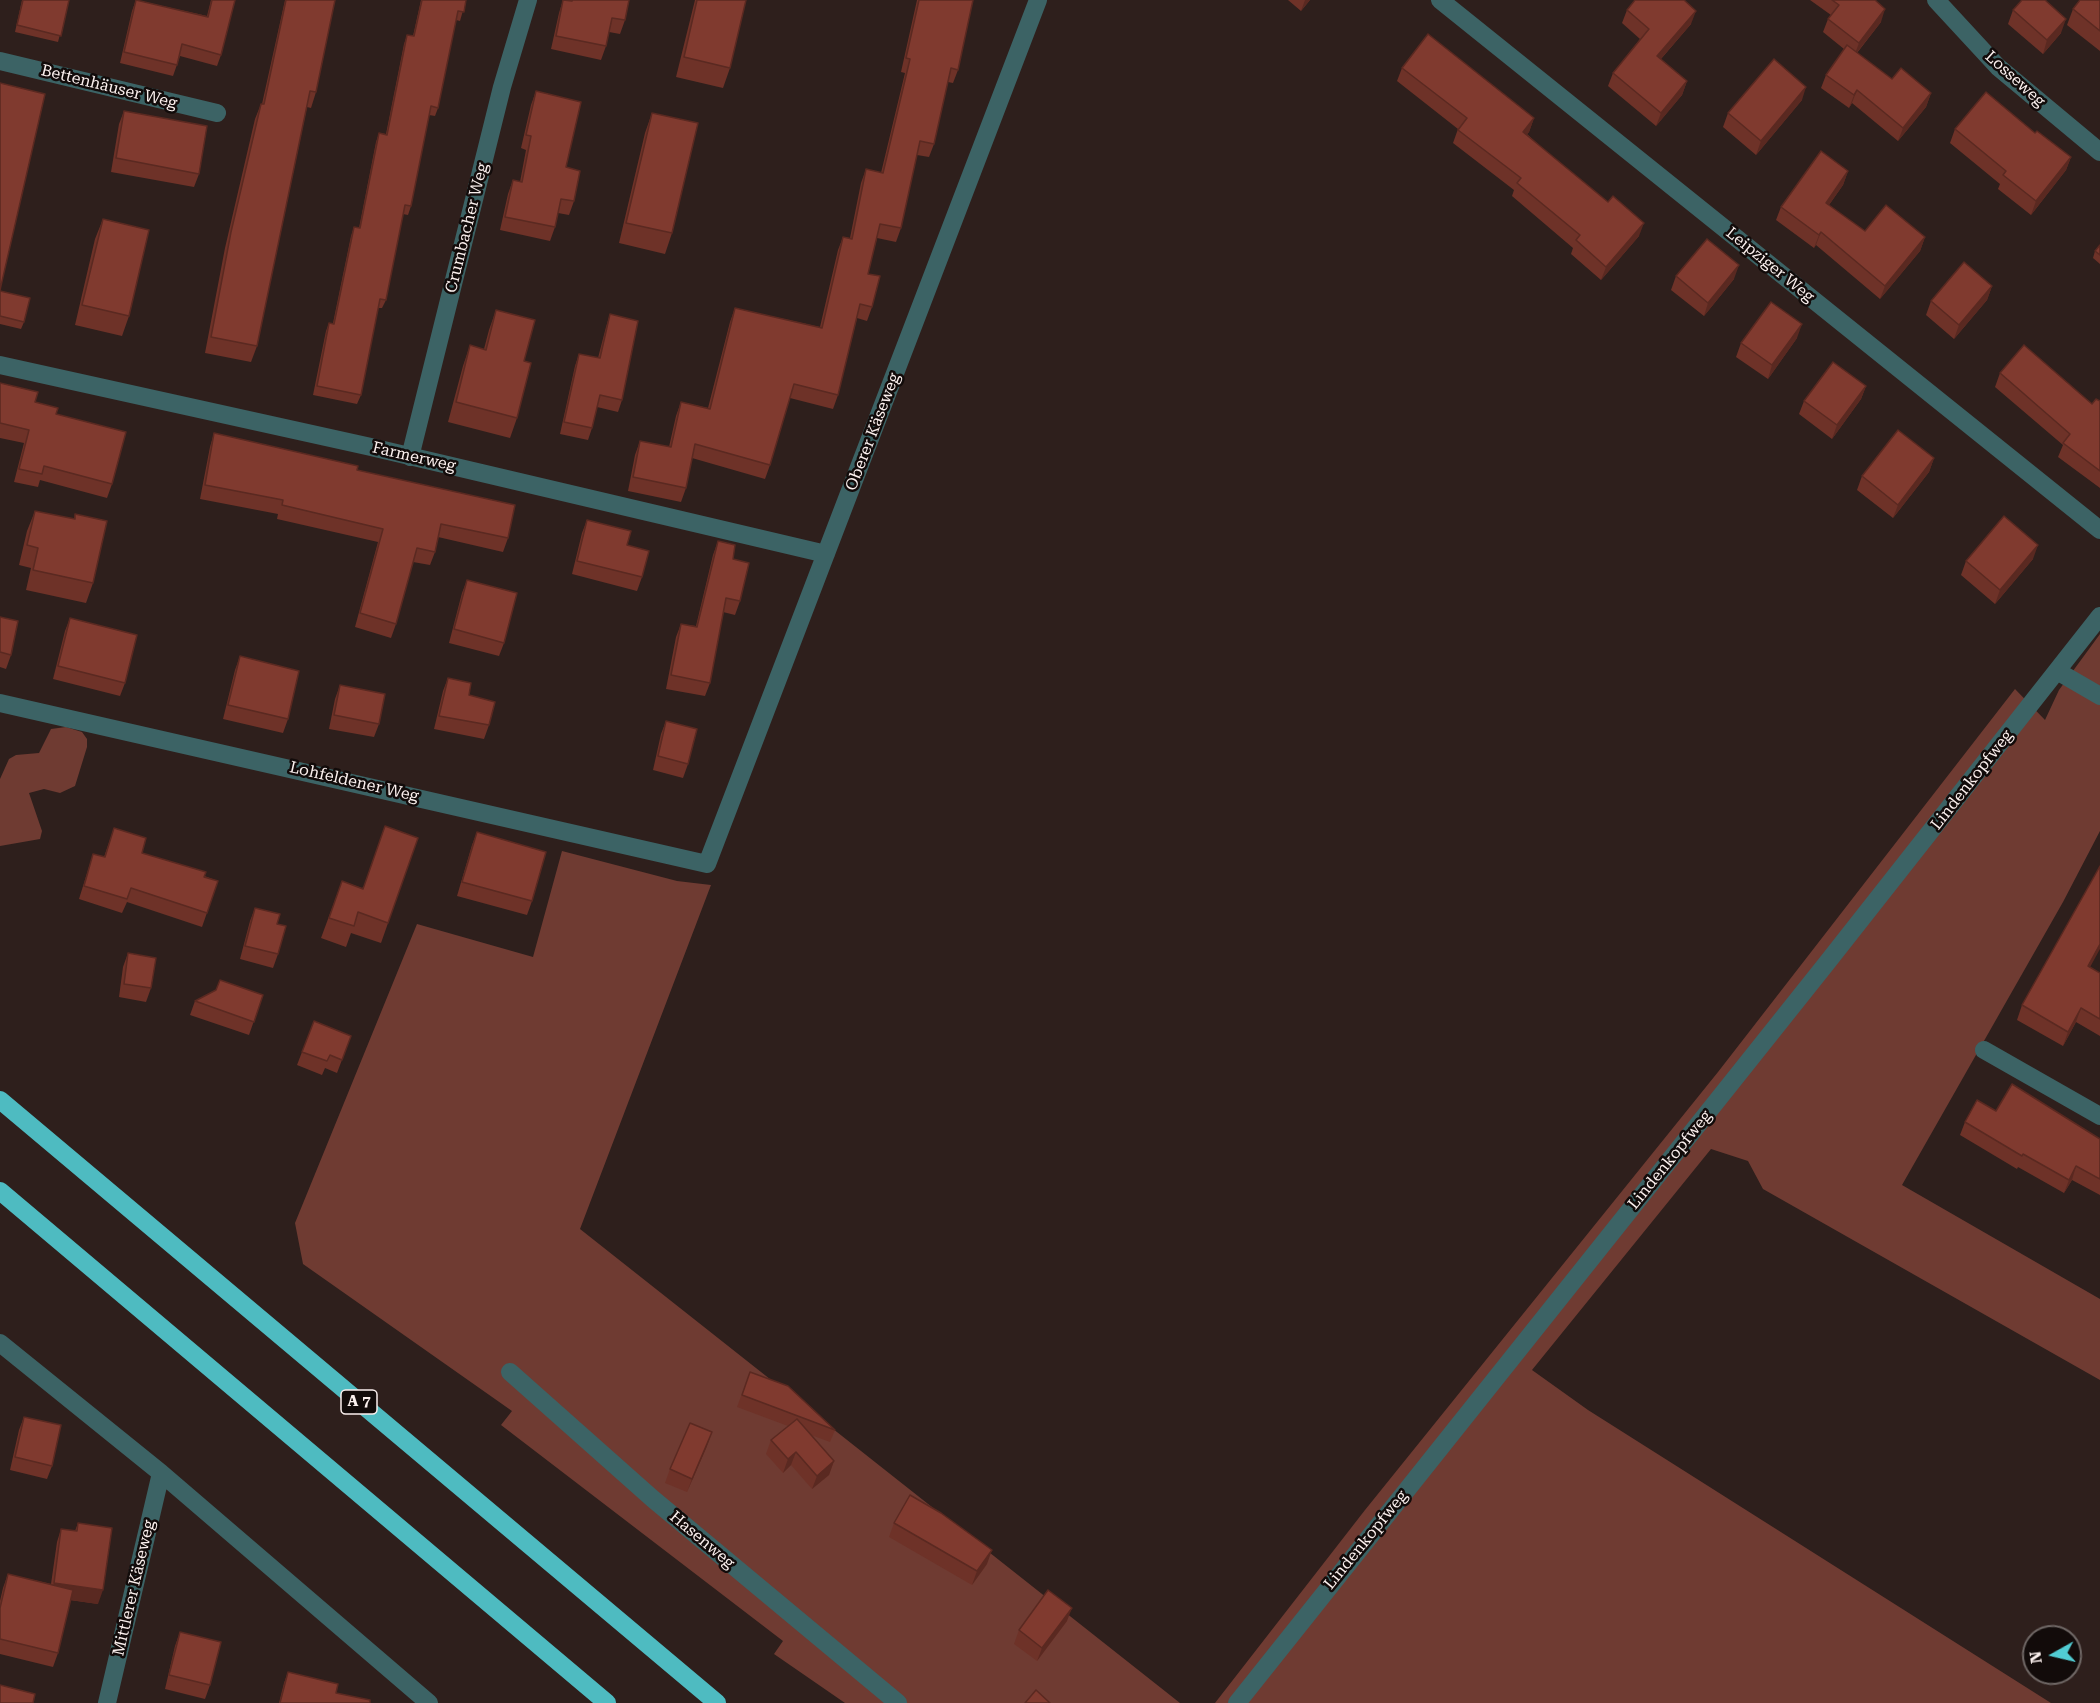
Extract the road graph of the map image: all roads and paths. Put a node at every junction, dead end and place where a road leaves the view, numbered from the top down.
1 (528, 0) edge
2 (1038, 0) edge
3 (1440, 0) edge
4 (1936, 0) edge
5 (0, 61) edge
6 (217, 113) dead end
7 (2100, 152) edge
8 (0, 364) edge
9 (410, 456) junction
10 (2100, 530) edge
11 (826, 554) junction
12 (2100, 616) edge
13 (2057, 671) junction
14 (2100, 696) edge
15 (0, 703) edge
16 (707, 864) joint
17 (1984, 1050) dead end
18 (0, 1100) edge
19 (2100, 1116) edge
20 (0, 1191) edge
21 (0, 1343) edge
22 (510, 1372) dead end
23 (161, 1473) junction
24 (107, 1703) edge
25 (429, 1703) edge
26 (607, 1703) edge
27 (717, 1703) edge
28 (898, 1703) edge
29 (1237, 1703) edge

1 - 9 street, Crumbacher Weg
2 - 11 street, Oberer Käseweg
3 - 10 street, Leipziger Weg
4 - 7 street, Losseweg
5 - 6 street, Bettenhäuser Weg
8 - 9 street, Farmerweg
9 - 11 street, Farmerweg
11 - 16 street, Oberer Käseweg
12 - 13 street, Lindenkopfweg
13 - 14 street
13 - 29 street, Lindenkopfweg
15 - 16 street, Lohfeldener Weg
17 - 19 street
18 - 27 highway, A 7
20 - 26 highway
21 - 23 street
22 - 28 street, Hasenweg
23 - 24 street, Mittlerer Käseweg
23 - 25 street

